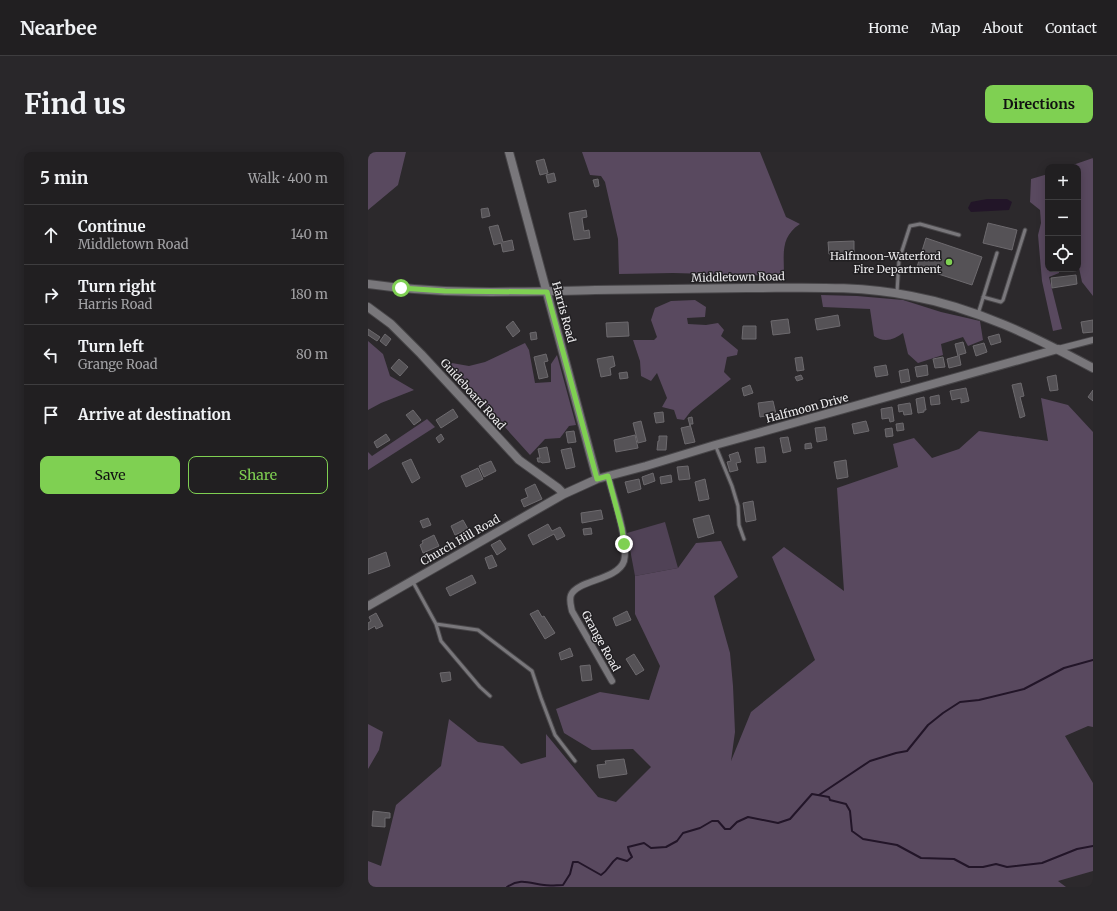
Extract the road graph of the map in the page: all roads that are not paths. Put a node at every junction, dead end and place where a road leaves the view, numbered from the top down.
1 (509, 152) edge
2 (1025, 230) dead end
3 (959, 235) dead end
4 (997, 253) dead end
5 (368, 284) edge
6 (547, 292) junction
7 (897, 294) junction
8 (983, 297) junction
9 (368, 307) edge
10 (978, 314) junction
11 (1093, 340) edge
12 (1058, 349) junction
13 (1093, 368) edge
14 (715, 445) junction
15 (608, 476) junction
16 (597, 479) junction
17 (564, 494) junction
18 (744, 539) dead end
19 (413, 580) junction
20 (368, 606) edge
21 (436, 624) junction
22 (612, 681) dead end
23 (490, 696) dead end
24 (575, 761) dead end

1 - 6 street, Harris Road
2 - 8 lane
3 - 7 lane
4 - 8 lane
5 - 6 street, Middletown Road
6 - 7 street, Middletown Road
6 - 16 street, Harris Road
7 - 10 street, Middletown Road
8 - 10 lane
9 - 17 street, Guideboard Road
10 - 12 street, Middletown Road
11 - 12 street
12 - 13 street, Middletown Road
12 - 14 street, Halfmoon Drive
14 - 15 street, Halfmoon Drive
14 - 18 lane
15 - 16 street, Halfmoon Drive
15 - 22 street, Grange Road
16 - 17 street, Halfmoon Drive
17 - 19 street, Church Hill Road
19 - 20 street, Church Hill Road
19 - 21 lane
21 - 23 lane
21 - 24 lane

